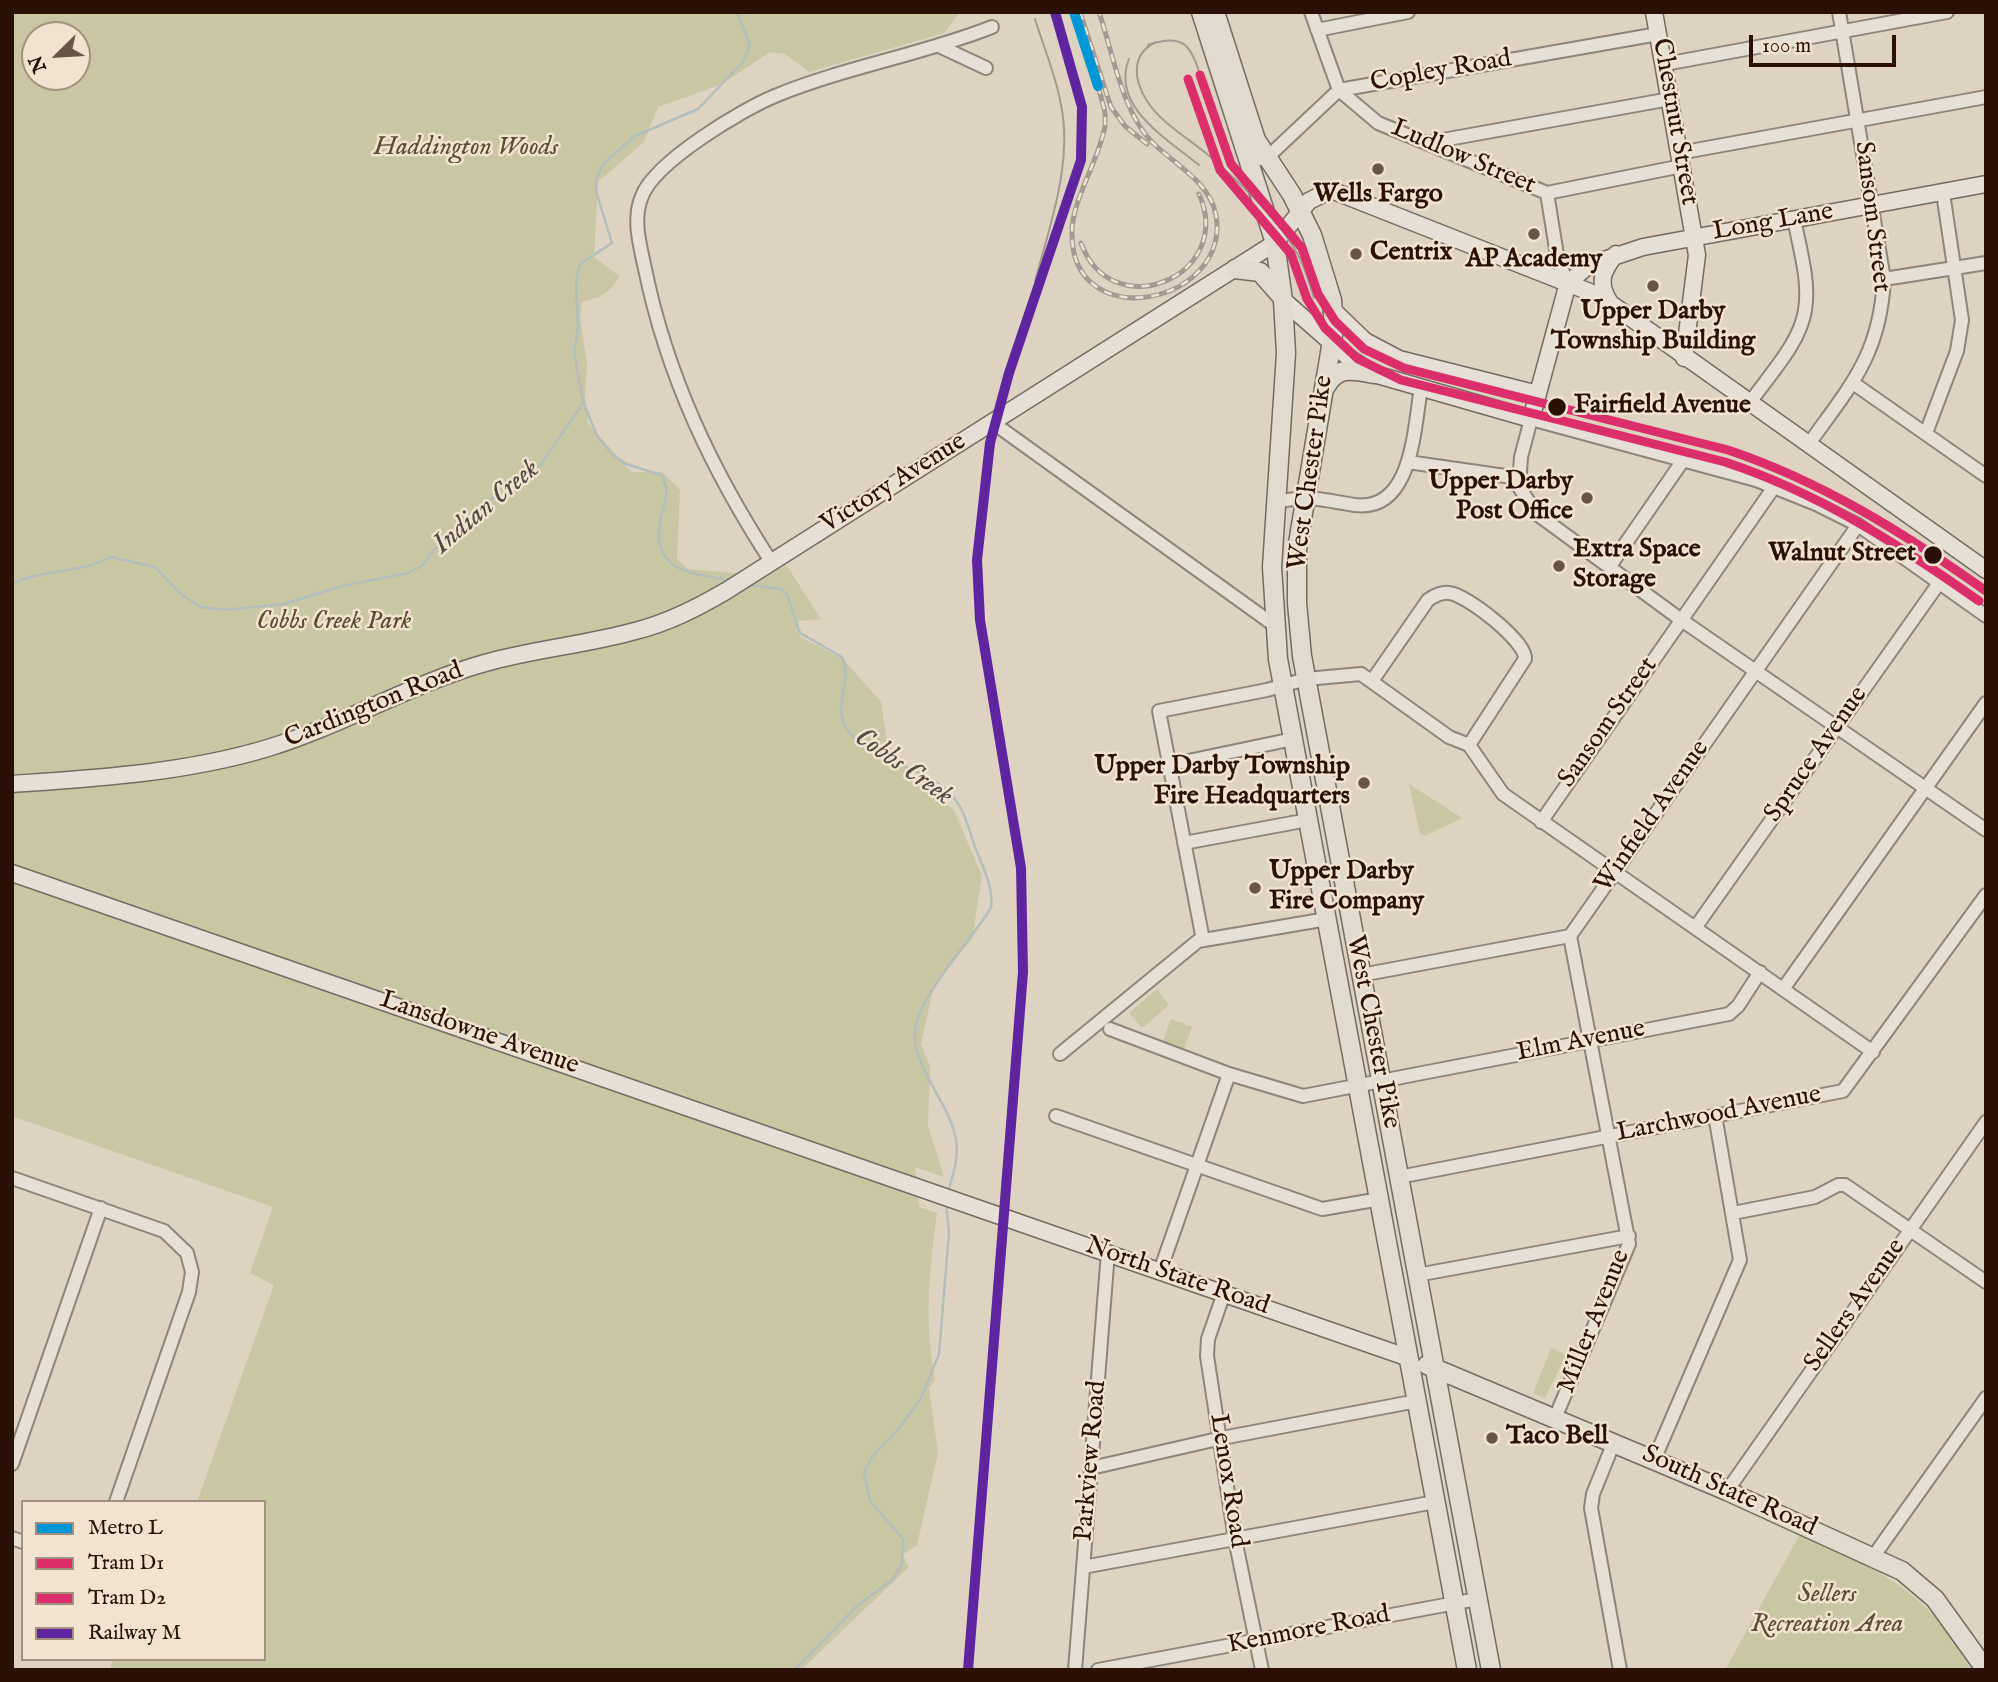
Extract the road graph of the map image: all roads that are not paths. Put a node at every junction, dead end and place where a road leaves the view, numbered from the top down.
1 (1201, 12) edge
2 (1215, 12) edge
3 (1311, 12) edge
4 (1408, 12) edge
5 (1654, 12) edge
6 (1839, 12) edge
7 (1948, 12) edge
8 (992, 27) dead end
9 (1317, 30) junction
10 (1842, 32) junction
11 (1658, 34) junction
12 (939, 46) junction
13 (1664, 64) junction
14 (986, 68) dead end
15 (1339, 90) junction
16 (1986, 97) edge
17 (1670, 99) junction
18 (1859, 122) junction
19 (1424, 144) junction
20 (1266, 157) junction
21 (1681, 160) junction
22 (1249, 163) junction
23 (1986, 184) edge
24 (1547, 193) junction
25 (1943, 193) junction
26 (1872, 206) junction
27 (1301, 211) junction
28 (1794, 218) junction
29 (1695, 237) junction
30 (1275, 243) junction
31 (1616, 254) junction
32 (1986, 263) edge
33 (1235, 269) junction
34 (1956, 269) junction
35 (1884, 279) junction
36 (1568, 283) junction
37 (1283, 300) junction
38 (1611, 303) junction
39 (1334, 311) junction
40 (1332, 343) junction
41 (1684, 358) junction
42 (1374, 374) junction
43 (1853, 383) junction
44 (1421, 388) junction
45 (1324, 391) junction
46 (1538, 394) junction
47 (1749, 404) junction
48 (1531, 419) junction
49 (1000, 423) junction
50 (1926, 433) junction
51 (1808, 445) junction
52 (1684, 459) junction
53 (1408, 462) junction
54 (1986, 475) edge
55 (1519, 478) junction
56 (1774, 487) junction
57 (1305, 496) junction
58 (1276, 502) junction
59 (1858, 525) junction
60 (766, 566) junction
61 (1610, 566) junction
62 (1986, 570) edge
63 (1938, 583) junction
64 (726, 591) joint
65 (1986, 616) edge
66 (1681, 619) junction
67 (1274, 625) junction
68 (1755, 671) junction
69 (1306, 679) junction
70 (1372, 681) junction
71 (1283, 684) junction
72 (1986, 703) edge
73 (1836, 728) junction
74 (1293, 739) junction
75 (1469, 746) junction
76 (1169, 765) junction
77 (12, 784) edge
78 (1927, 789) junction
79 (1308, 820) junction
80 (1541, 822) junction
81 (1986, 831) edge
82 (1184, 843) junction
83 (1615, 872) junction
84 (12, 873) edge
85 (1342, 874) junction
86 (1319, 878) junction
87 (1985, 897) edge
88 (1327, 919) junction
89 (1695, 928) junction
90 (1570, 936) junction
91 (1203, 940) junction
92 (1760, 972) junction
93 (1361, 975) junction
94 (1783, 989) junction
95 (1110, 1029) dead end
96 (1592, 1041) junction
97 (1873, 1052) junction
98 (1059, 1054) dead end
99 (1229, 1074) junction
100 (1381, 1081) junction
101 (1358, 1085) junction
102 (1715, 1115) junction
103 (1056, 1116) dead end
104 (1986, 1122) edge
105 (1610, 1136) junction
106 (1198, 1163) junction
107 (1399, 1177) junction
108 (12, 1178) edge
109 (939, 1194) joint
110 (1380, 1199) junction
111 (101, 1208) junction
112 (1733, 1213) junction
113 (1910, 1228) junction
114 (1629, 1236) junction
115 (1108, 1252) junction
116 (1160, 1270) junction
117 (1417, 1275) junction
118 (1986, 1282) edge
119 (1223, 1293) junction
120 (1409, 1358) junction
121 (1434, 1368) junction
122 (1986, 1398) edge
123 (1417, 1401) junction
124 (1555, 1418) junction
125 (1222, 1438) junction
126 (1614, 1442) junction
127 (1654, 1460) junction
128 (12, 1464) edge
129 (1091, 1468) junction
130 (1727, 1491) junction
131 (118, 1500) edge
132 (1435, 1502) junction
133 (1235, 1539) junction
134 (1873, 1557) junction
135 (1083, 1567) junction
136 (1478, 1599) junction
137 (1454, 1604) junction
138 (1256, 1640) junction
139 (1985, 1665) edge
140 (1075, 1670) edge
141 (1098, 1670) edge
142 (1262, 1670) edge
143 (1467, 1670) edge
144 (1491, 1670) edge
145 (1620, 1670) edge

1 - 22 main road, West Chester Pike
2 - 20 main road, West Chester Pike
3 - 9 street, Ludlow Street
4 - 9 street
5 - 11 street, Chestnut Street
6 - 10 street, Sansom Street
7 - 10 street
8 - 12 street
9 - 15 street, Ludlow Street
10 - 13 street
10 - 18 street, Sansom Street
11 - 13 street, Chestnut Street
11 - 15 street, Copley Road
12 - 14 street
12 - 60 street
13 - 17 street, Chestnut Street
15 - 19 street, Ludlow Street
15 - 20 street, Copley Road
16 - 18 street
17 - 19 street
17 - 21 street, Chestnut Street
18 - 21 street
18 - 26 street, Sansom Street
19 - 24 street, Ludlow Street
20 - 22 street, Copley Road
20 - 27 main road, West Chester Pike
21 - 24 street
21 - 29 street, Chestnut Street
22 - 30 main road, West Chester Pike
23 - 25 street, Long Lane
24 - 36 street, Ludlow Street
25 - 26 street, Long Lane
25 - 34 street
26 - 28 street, Long Lane
26 - 35 street, Sansom Street
27 - 30 street, Victory Avenue
27 - 36 street, Victory Avenue
27 - 39 main road, West Chester Pike
28 - 29 street, Long Lane
28 - 47 street
29 - 31 street, Long Lane
29 - 41 street, Chestnut Street
30 - 33 street, Victory Avenue
30 - 37 main road, West Chester Pike
31 - 36 street, Long Lane
31 - 38 street
32 - 34 street
33 - 37 main road
33 - 49 street, Victory Avenue
34 - 35 street
34 - 50 street
35 - 43 street, Sansom Street
36 - 38 street, Victory Avenue
36 - 46 street
37 - 40 street
37 - 58 main road, West Chester Pike
38 - 41 street, Victory Avenue
39 - 40 main road, West Chester Pike
39 - 46 street
40 - 42 street
40 - 45 main road, West Chester Pike
41 - 47 street, Victory Avenue
42 - 44 street
42 - 45 main road
43 - 50 street
43 - 51 street, Sansom Street
44 - 48 street
44 - 53 street
45 - 57 main road, West Chester Pike
46 - 48 street
47 - 51 street, Victory Avenue
48 - 52 street
48 - 55 street
49 - 60 street, Victory Avenue
49 - 67 street
50 - 54 street
51 - 62 street, Victory Avenue
52 - 56 street
52 - 61 street
53 - 55 street
53 - 57 street
55 - 61 street
56 - 59 street
56 - 66 street, Sansom Street
57 - 58 street
57 - 69 main road, West Chester Pike
58 - 67 main road, West Chester Pike
59 - 63 street
59 - 68 street, Winfield Avenue
60 - 64 street, Victory Avenue
61 - 66 street
63 - 65 street
63 - 73 street, Spruce Avenue
64 - 77 street, Cardington Road
66 - 68 street
66 - 80 street, Sansom Street
67 - 71 main road, West Chester Pike
68 - 73 street
68 - 83 street, Winfield Avenue
69 - 70 street
69 - 71 street
69 - 85 main road, West Chester Pike
70 - 75 street
70 - 75 street
71 - 74 main road, West Chester Pike
71 - 76 street
72 - 78 street
73 - 78 street
73 - 89 street, Spruce Avenue
74 - 76 street
74 - 79 main road, West Chester Pike
75 - 80 street
76 - 82 street
78 - 81 street
78 - 94 street
79 - 82 street
79 - 86 main road, West Chester Pike
80 - 83 street
82 - 91 street
83 - 89 street
83 - 90 street, Winfield Avenue
84 - 109 street, Lansdowne Avenue
85 - 86 main road
85 - 93 main road, West Chester Pike
86 - 88 main road, West Chester Pike
87 - 97 street, Larchwood Avenue
88 - 91 street
88 - 101 main road, West Chester Pike
89 - 92 street
90 - 93 street
90 - 96 street, Miller Avenue
91 - 98 street
92 - 94 street
92 - 96 street, Elm Avenue
93 - 100 main road, West Chester Pike
94 - 97 street
95 - 99 street, Elm Avenue
96 - 100 street, Elm Avenue
96 - 105 street, Miller Avenue
97 - 102 street, Larchwood Avenue
99 - 101 street, Elm Avenue
99 - 106 street
100 - 101 street, Elm Avenue
100 - 107 main road, West Chester Pike
101 - 110 main road, West Chester Pike
102 - 105 street, Larchwood Avenue
102 - 112 street
103 - 106 street
104 - 113 street, Sellers Avenue
105 - 107 street, Larchwood Avenue
105 - 114 street, Miller Avenue
106 - 110 street
106 - 116 street
107 - 117 main road, West Chester Pike
108 - 111 street
109 - 115 street, North State Road
110 - 120 main road, West Chester Pike
111 - 128 street
111 - 131 street
112 - 113 street
112 - 127 street
113 - 118 street
113 - 130 street, Sellers Avenue
114 - 117 street
114 - 124 street, Miller Avenue
115 - 116 street, North State Road
115 - 129 street, Parkview Road
116 - 119 street, North State Road
117 - 121 main road, West Chester Pike
119 - 120 street, North State Road
119 - 125 street, Lenox Road
120 - 121 main road, South State Road
120 - 123 main road, West Chester Pike
121 - 124 main road, South State Road
121 - 136 main road, West Chester Pike
122 - 134 street
123 - 125 street
123 - 132 main road, West Chester Pike
124 - 126 main road, South State Road
125 - 129 street
125 - 133 street, Lenox Road
126 - 127 main road, South State Road
126 - 145 street
127 - 130 main road, South State Road
129 - 135 street, Parkview Road
130 - 134 main road, South State Road
132 - 133 street
132 - 137 main road, West Chester Pike
133 - 135 street
133 - 138 street, Lenox Road
134 - 139 main road, South State Road
135 - 140 street, Parkview Road
136 - 137 street, Kenmore Road
136 - 144 main road, West Chester Pike
137 - 138 street, Kenmore Road
137 - 143 main road, West Chester Pike
138 - 141 street, Kenmore Road
138 - 142 street, Lenox Road

